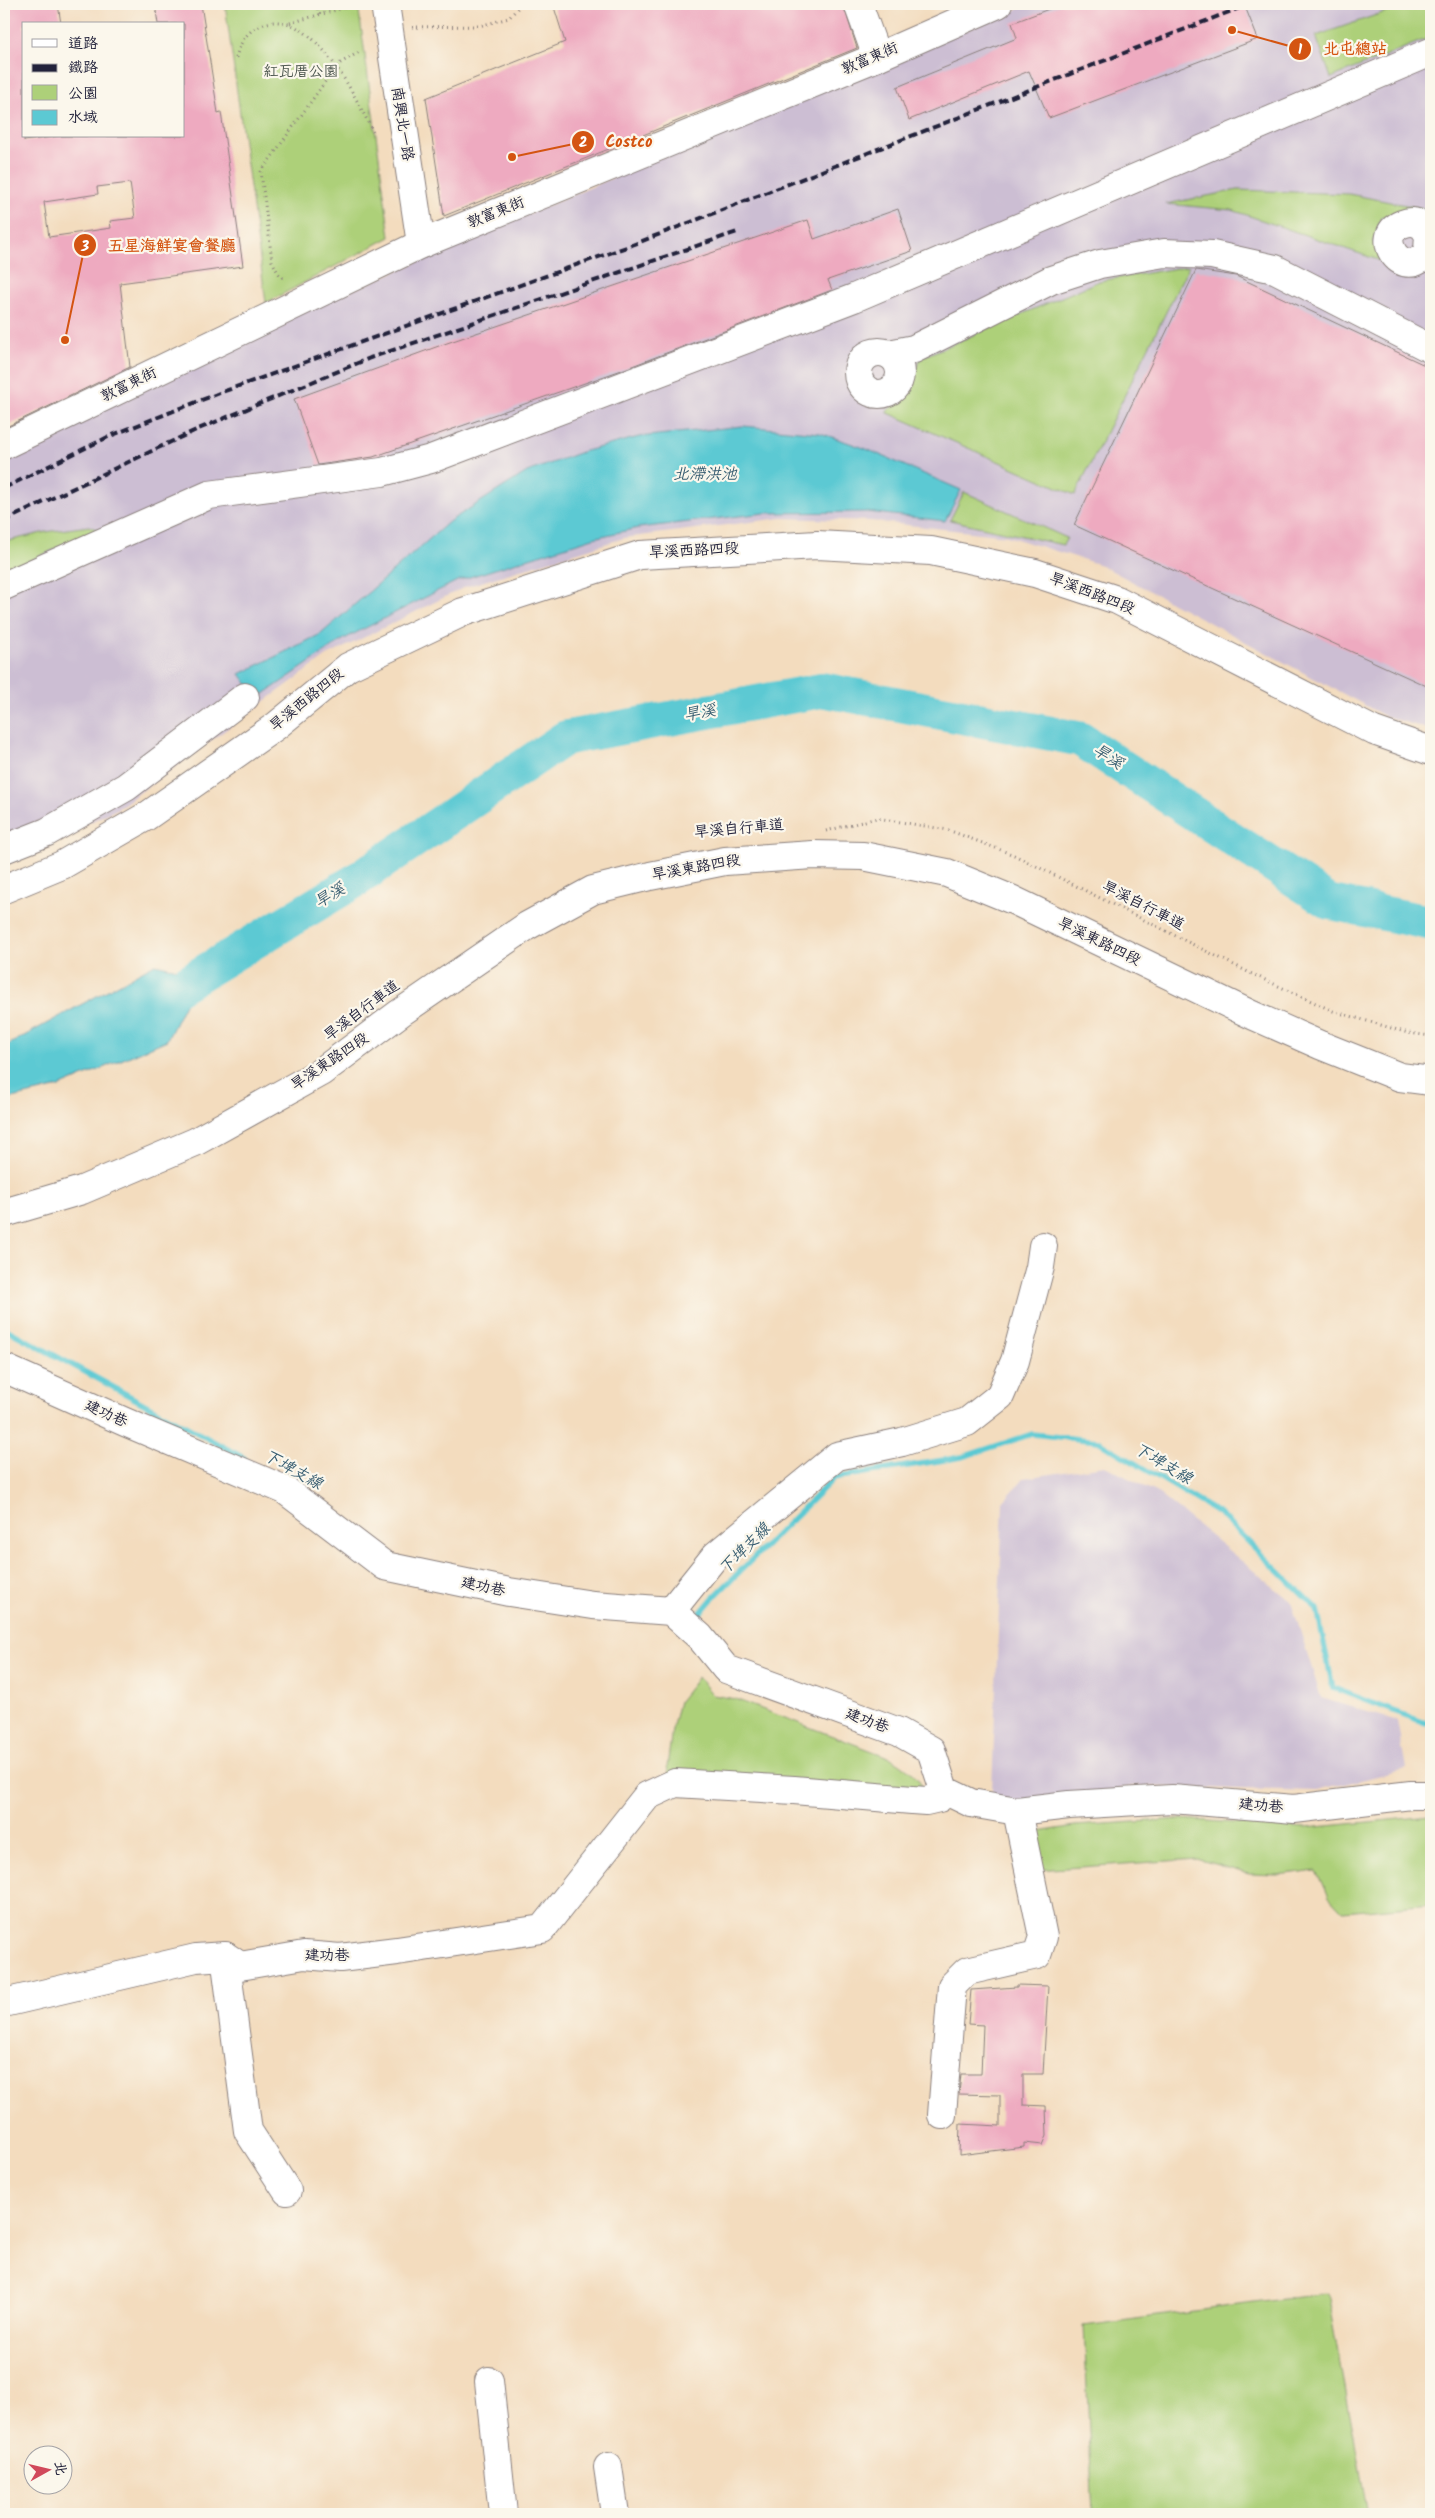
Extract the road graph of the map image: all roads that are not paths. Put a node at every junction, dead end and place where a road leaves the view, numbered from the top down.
1 (858, 4) edge
2 (998, 4) edge
3 (386, 16) edge
4 (1431, 52) edge
5 (877, 57) junction
6 (421, 244) junction
7 (1431, 349) edge
8 (901, 358) dead end
9 (4, 445) edge
10 (4, 586) edge
11 (245, 697) dead end
12 (1431, 751) edge
13 (4, 849) edge
14 (4, 889) edge
15 (1431, 1081) edge
16 (4, 1214) edge
17 (1043, 1246) dead end
18 (4, 1368) edge
19 (671, 1611) junction
20 (944, 1790) junction
21 (1431, 1795) edge
22 (1017, 1811) junction
23 (225, 1956) junction
24 (4, 2003) edge
25 (942, 2116) dead end
26 (287, 2191) dead end
27 (489, 2382) dead end
28 (608, 2467) dead end
29 (503, 2514) edge
30 (615, 2514) edge

1 - 5 street
2 - 5 street, 敦富東街
3 - 6 street, 南興北一路
4 - 10 street
5 - 6 street, 敦富東街
6 - 9 street, 敦富東街
7 - 8 street
11 - 13 street
12 - 14 street, 旱溪西路四段
15 - 16 street, 旱溪東路四段
17 - 19 street
18 - 19 street, 建功巷
19 - 20 street, 建功巷
20 - 22 street, 建功巷
20 - 23 street, 建功巷
21 - 22 street, 建功巷
22 - 25 street
23 - 24 street, 建功巷
23 - 26 street
27 - 29 street
28 - 30 street

